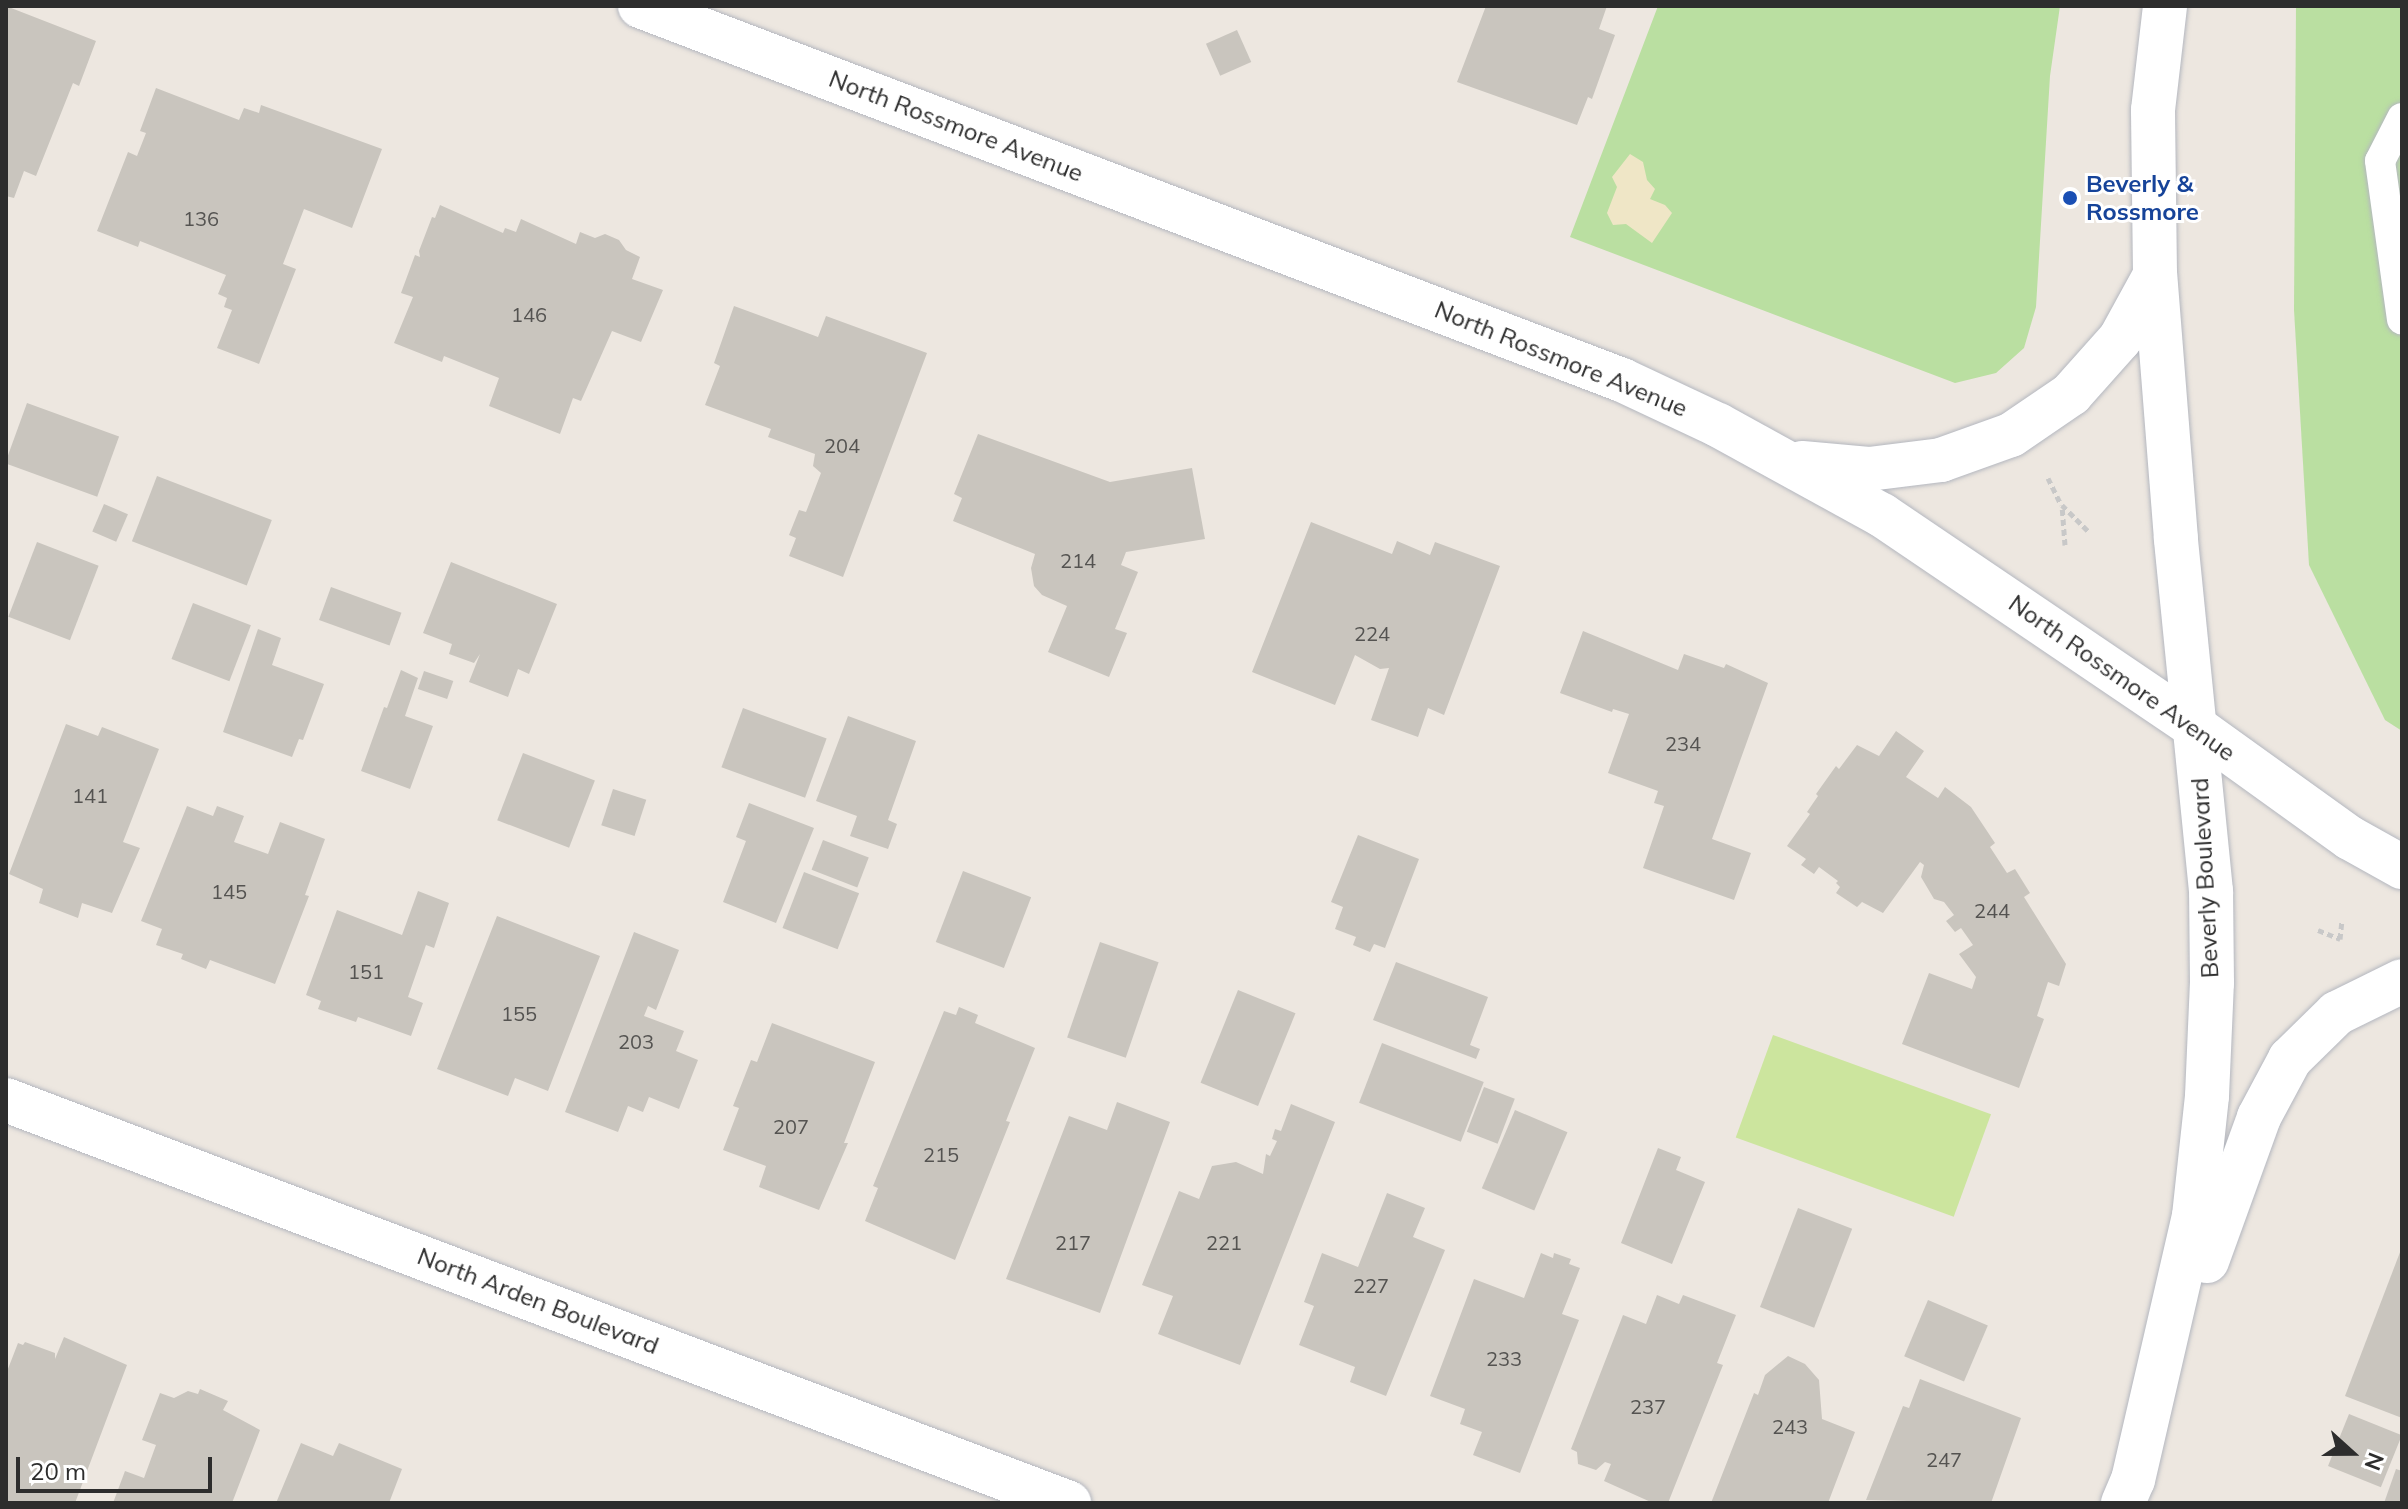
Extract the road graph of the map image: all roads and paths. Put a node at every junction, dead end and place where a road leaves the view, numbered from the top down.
1 (640, 6) edge
2 (2165, 6) edge
3 (2402, 118) edge
4 (2155, 275) junction
5 (2402, 319) edge
6 (1790, 462) junction
7 (2044, 471) dead end
8 (2062, 505) junction
9 (2090, 533) dead end
10 (2065, 545) dead end
11 (2194, 726) junction
12 (2402, 867) edge
13 (2342, 920) dead end
14 (2318, 930) dead end
15 (2402, 981) edge
16 (6, 1100) edge
17 (2128, 1491) edge
18 (1069, 1503) edge

1 - 6 main road, North Rossmore Avenue
2 - 4 main road, Beverly Boulevard
3 - 5 lane
4 - 6 main road
4 - 11 main road, Beverly Boulevard
6 - 11 main road, North Rossmore Avenue
7 - 8 path
8 - 9 path
8 - 10 path
11 - 12 main road, North Rossmore Avenue
11 - 17 main road, Beverly Boulevard
13 - 14 path
15 - 17 main road
16 - 18 main road, North Arden Boulevard

